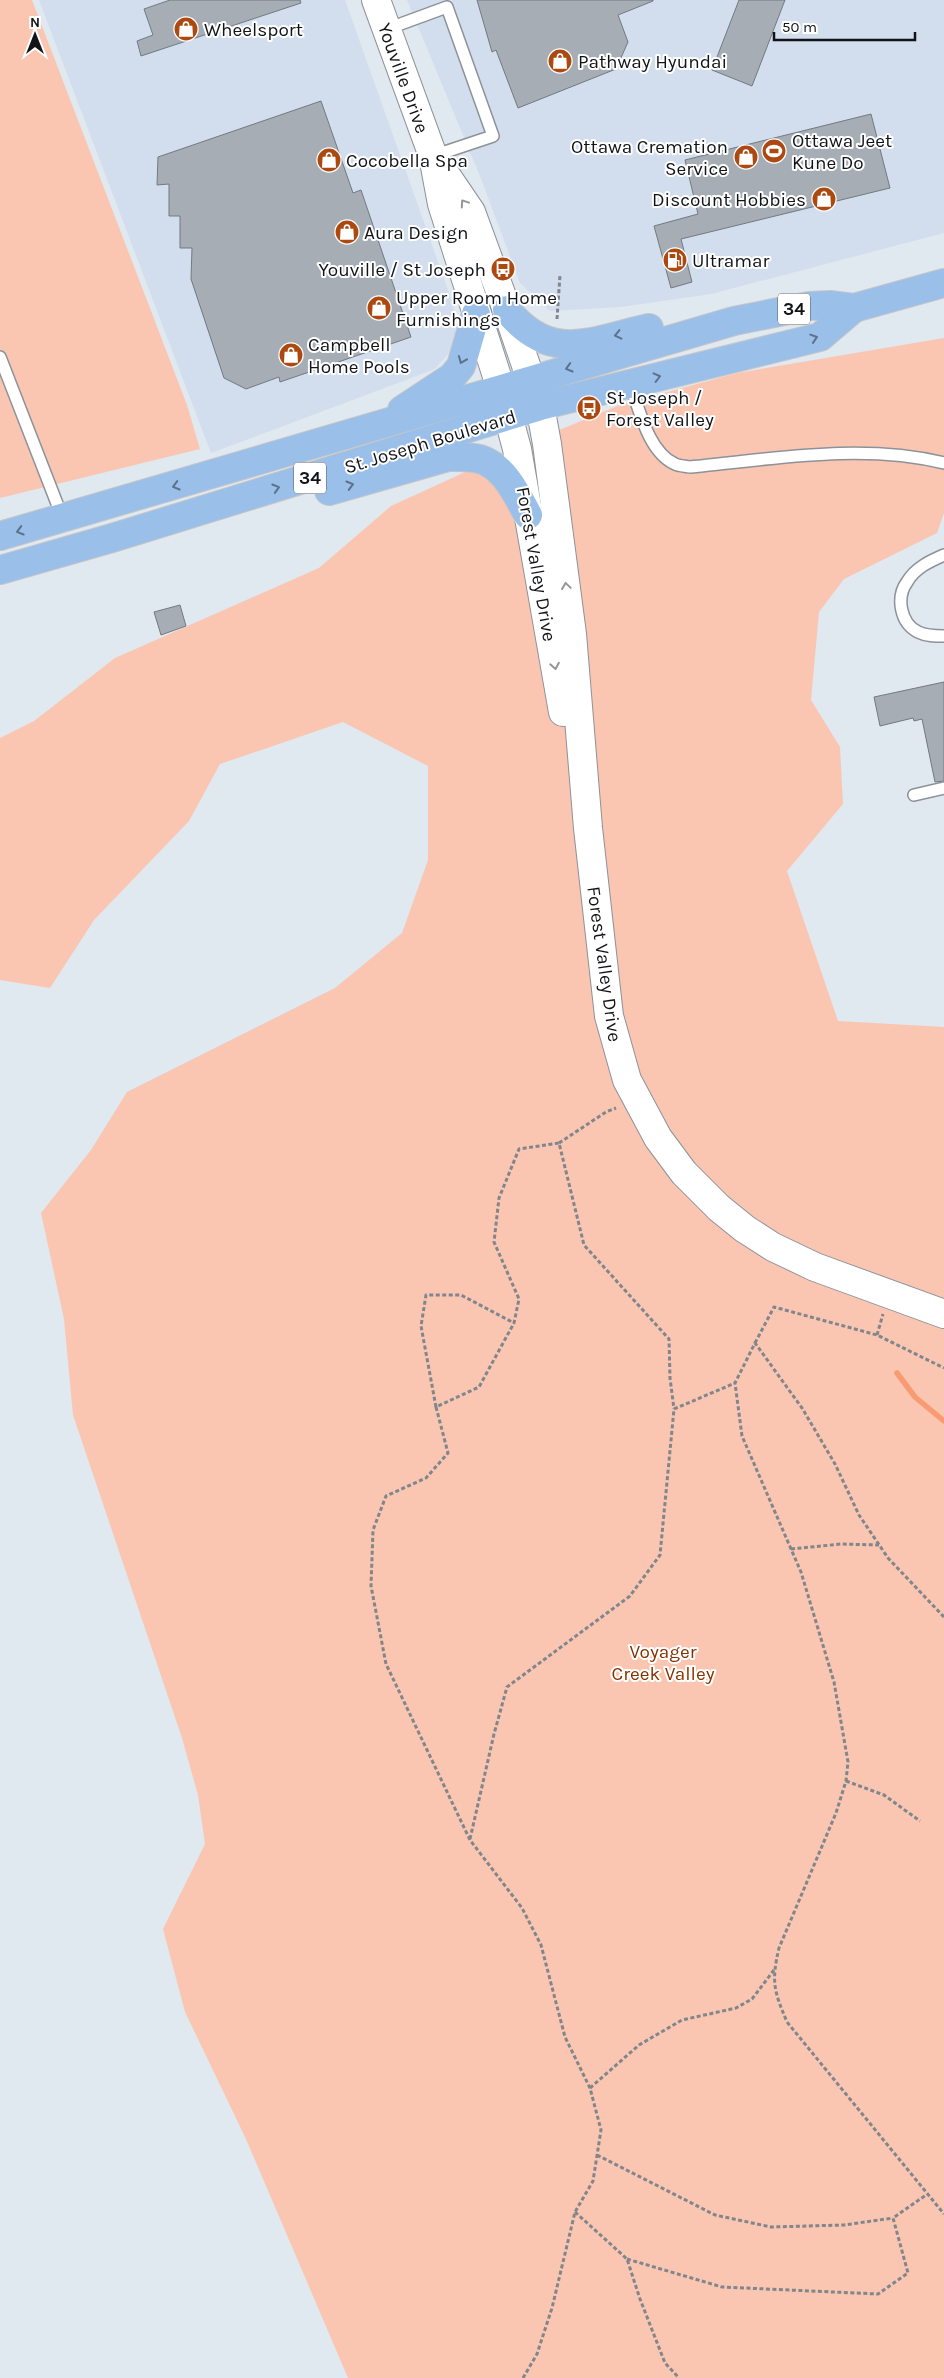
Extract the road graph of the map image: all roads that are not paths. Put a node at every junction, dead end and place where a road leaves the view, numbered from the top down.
1 (376, 0) edge
2 (386, 28) junction
3 (433, 156) junction
4 (944, 283) edge
5 (854, 308) junction
6 (507, 310) junction
7 (476, 314) junction
8 (734, 321) junction
9 (0, 357) edge
10 (530, 379) junction
11 (630, 384) junction
12 (501, 389) junction
13 (540, 406) junction
14 (508, 417) junction
15 (376, 427) junction
16 (944, 463) edge
17 (528, 515) junction
18 (63, 519) junction
19 (0, 536) edge
20 (944, 555) edge
21 (0, 570) edge
22 (0, 581) edge
23 (944, 636) edge
24 (944, 788) edge
25 (914, 796) dead end
26 (588, 828) junction
27 (944, 1314) edge

1 - 2 street, Youville Drive
2 - 3 street, Youville Drive
2 - 3 lane
6 -> 3 street, Youville Drive
3 - 7 street, Youville Drive
4 - 5 main road, St. Joseph Boulevard / 34
5 - 8 main road, St. Joseph Boulevard / 34
11 -> 5 main road, St. Joseph Boulevard / 34
8 -> 6 main road
6 - 10 street, Youville Drive
7 - 12 street, Youville Drive
7 -> 15 main road
8 -> 10 main road, St. Joseph Boulevard / 34
9 - 18 lane
10 - 12 main road, St. Joseph Boulevard / 34
10 - 13 street, Youville Drive
11 - 13 main road, St. Joseph Boulevard / 34
11 - 16 lane
12 - 14 street, Forest Valley Drive
12 - 15 main road, St. Joseph Boulevard / 34
13 - 14 main road, St. Joseph Boulevard / 34
26 -> 13 street, Forest Valley Drive
14 - 17 street, Forest Valley Drive
21 -> 14 main road, St. Joseph Boulevard / 34
15 -> 18 main road, St. Joseph Boulevard / 34
22 -> 17 main road
17 -> 26 street, Forest Valley Drive
18 -> 19 main road, St. Joseph Boulevard / 34
20 - 23 lane
24 - 25 lane
26 - 27 street, Forest Valley Drive

